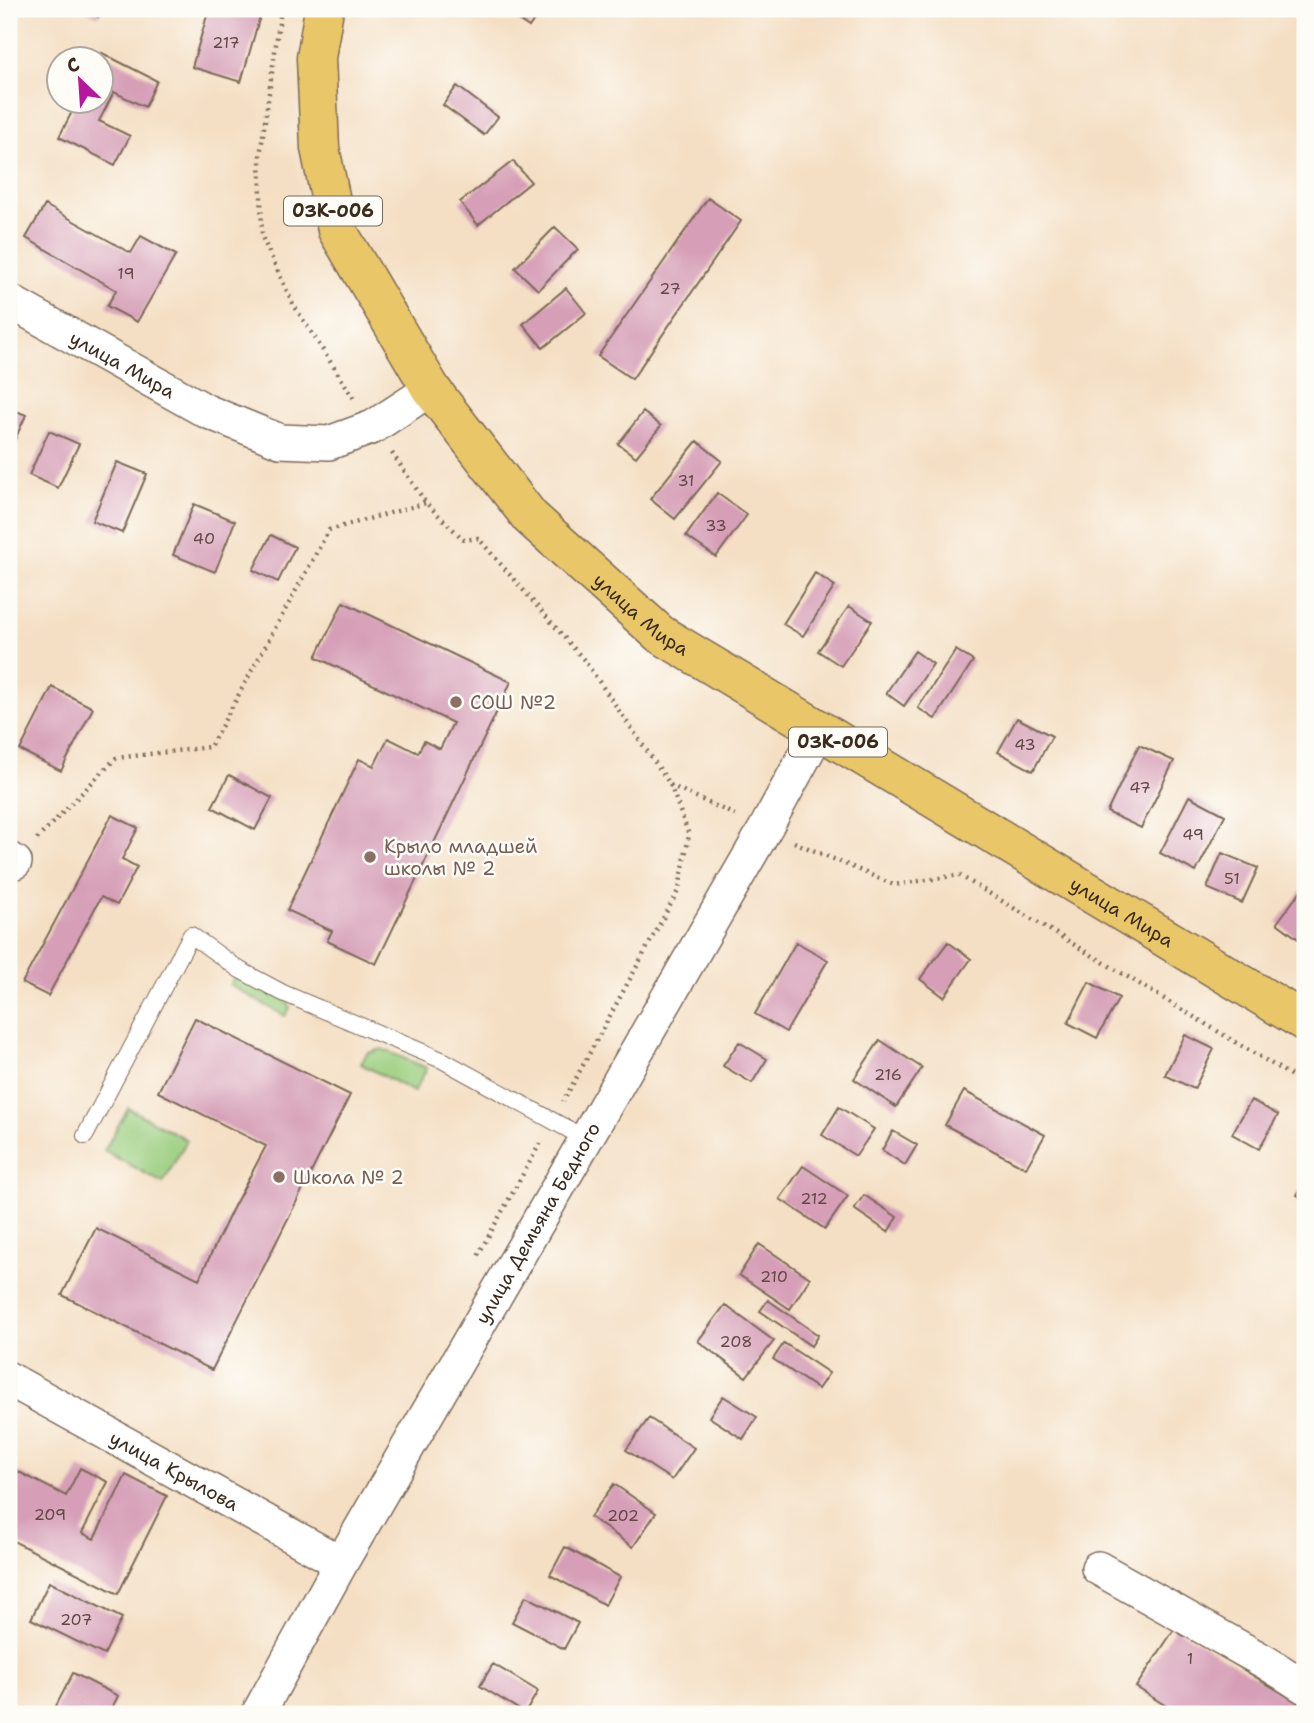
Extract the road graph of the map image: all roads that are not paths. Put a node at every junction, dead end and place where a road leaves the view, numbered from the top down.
1 (324, 9) edge
2 (9, 301) edge
3 (431, 388) junction
4 (819, 730) junction
5 (1305, 1022) edge
6 (85, 1136) dead end
7 (586, 1139) junction
8 (9, 1379) edge
9 (341, 1563) junction
10 (1098, 1568) dead end
11 (1305, 1687) edge
12 (258, 1714) edge

1 - 3 main road, 03К-006
2 - 3 street, улица Мира
3 - 4 main road, улица Мира / 03К-006
4 - 5 main road, улица Мира / 03К-006
4 - 7 street, улица Демьяна Бедного
6 - 7 lane
7 - 9 street, улица Демьяна Бедного
8 - 9 street, улица Крылова
9 - 12 street, улица Демьяна Бедного
10 - 11 street

